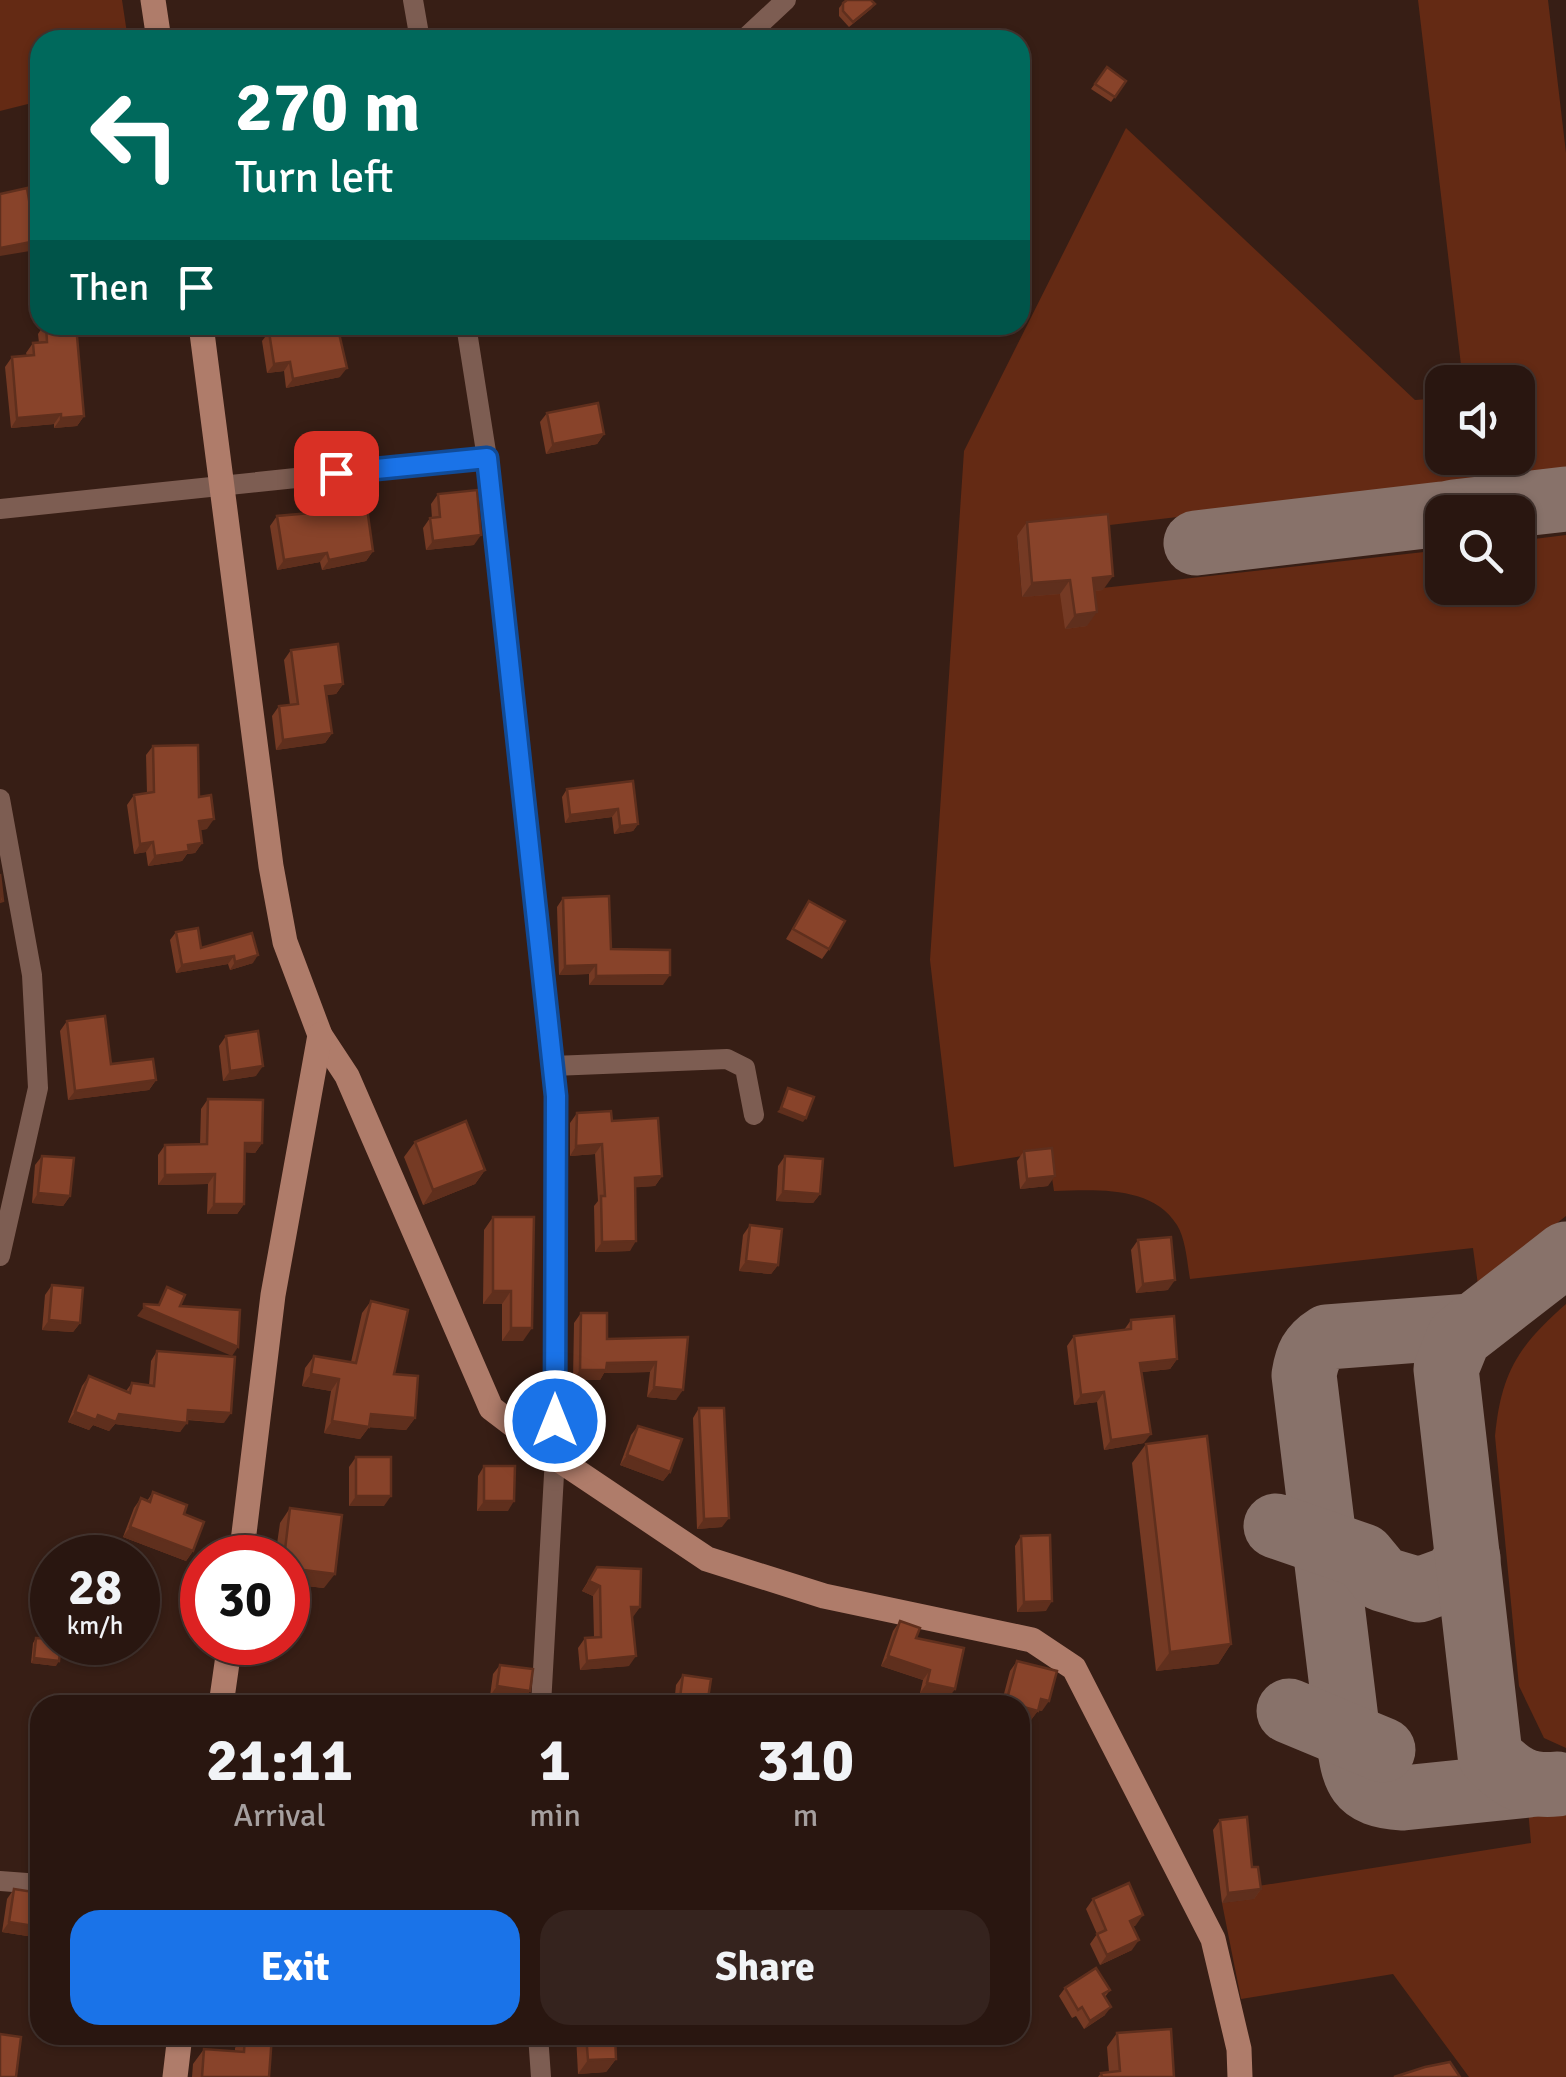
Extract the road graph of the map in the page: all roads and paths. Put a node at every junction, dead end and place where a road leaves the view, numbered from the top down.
1 (154, 0) edge
2 (413, 0) edge
3 (786, 0) edge
4 (158, 30) edge
5 (418, 30) edge
6 (754, 30) edge
7 (202, 335) edge
8 (468, 335) edge
9 (487, 458) junction
10 (224, 484) junction
11 (0, 509) edge
12 (0, 799) edge
13 (320, 1035) junction
14 (553, 1066) junction
15 (754, 1114) dead end
16 (0, 1256) edge
17 (554, 1457) junction
18 (244, 1535) edge
19 (227, 1665) edge
20 (222, 1695) edge
21 (542, 1695) edge
22 (0, 1880) edge
23 (30, 1883) edge
24 (179, 2045) edge
25 (538, 2045) edge
26 (175, 2077) edge
27 (540, 2077) edge
28 (1240, 2077) edge

1 - 4 street
2 - 5 street
3 - 6 street
7 - 10 street
8 - 9 street
9 - 10 street
9 - 14 street
10 - 11 street
10 - 13 street
12 - 16 street
13 - 17 street
13 - 18 street
14 - 15 street
14 - 17 street
17 - 21 street
17 - 28 street
19 - 20 street
22 - 23 street
24 - 26 street
25 - 27 street

